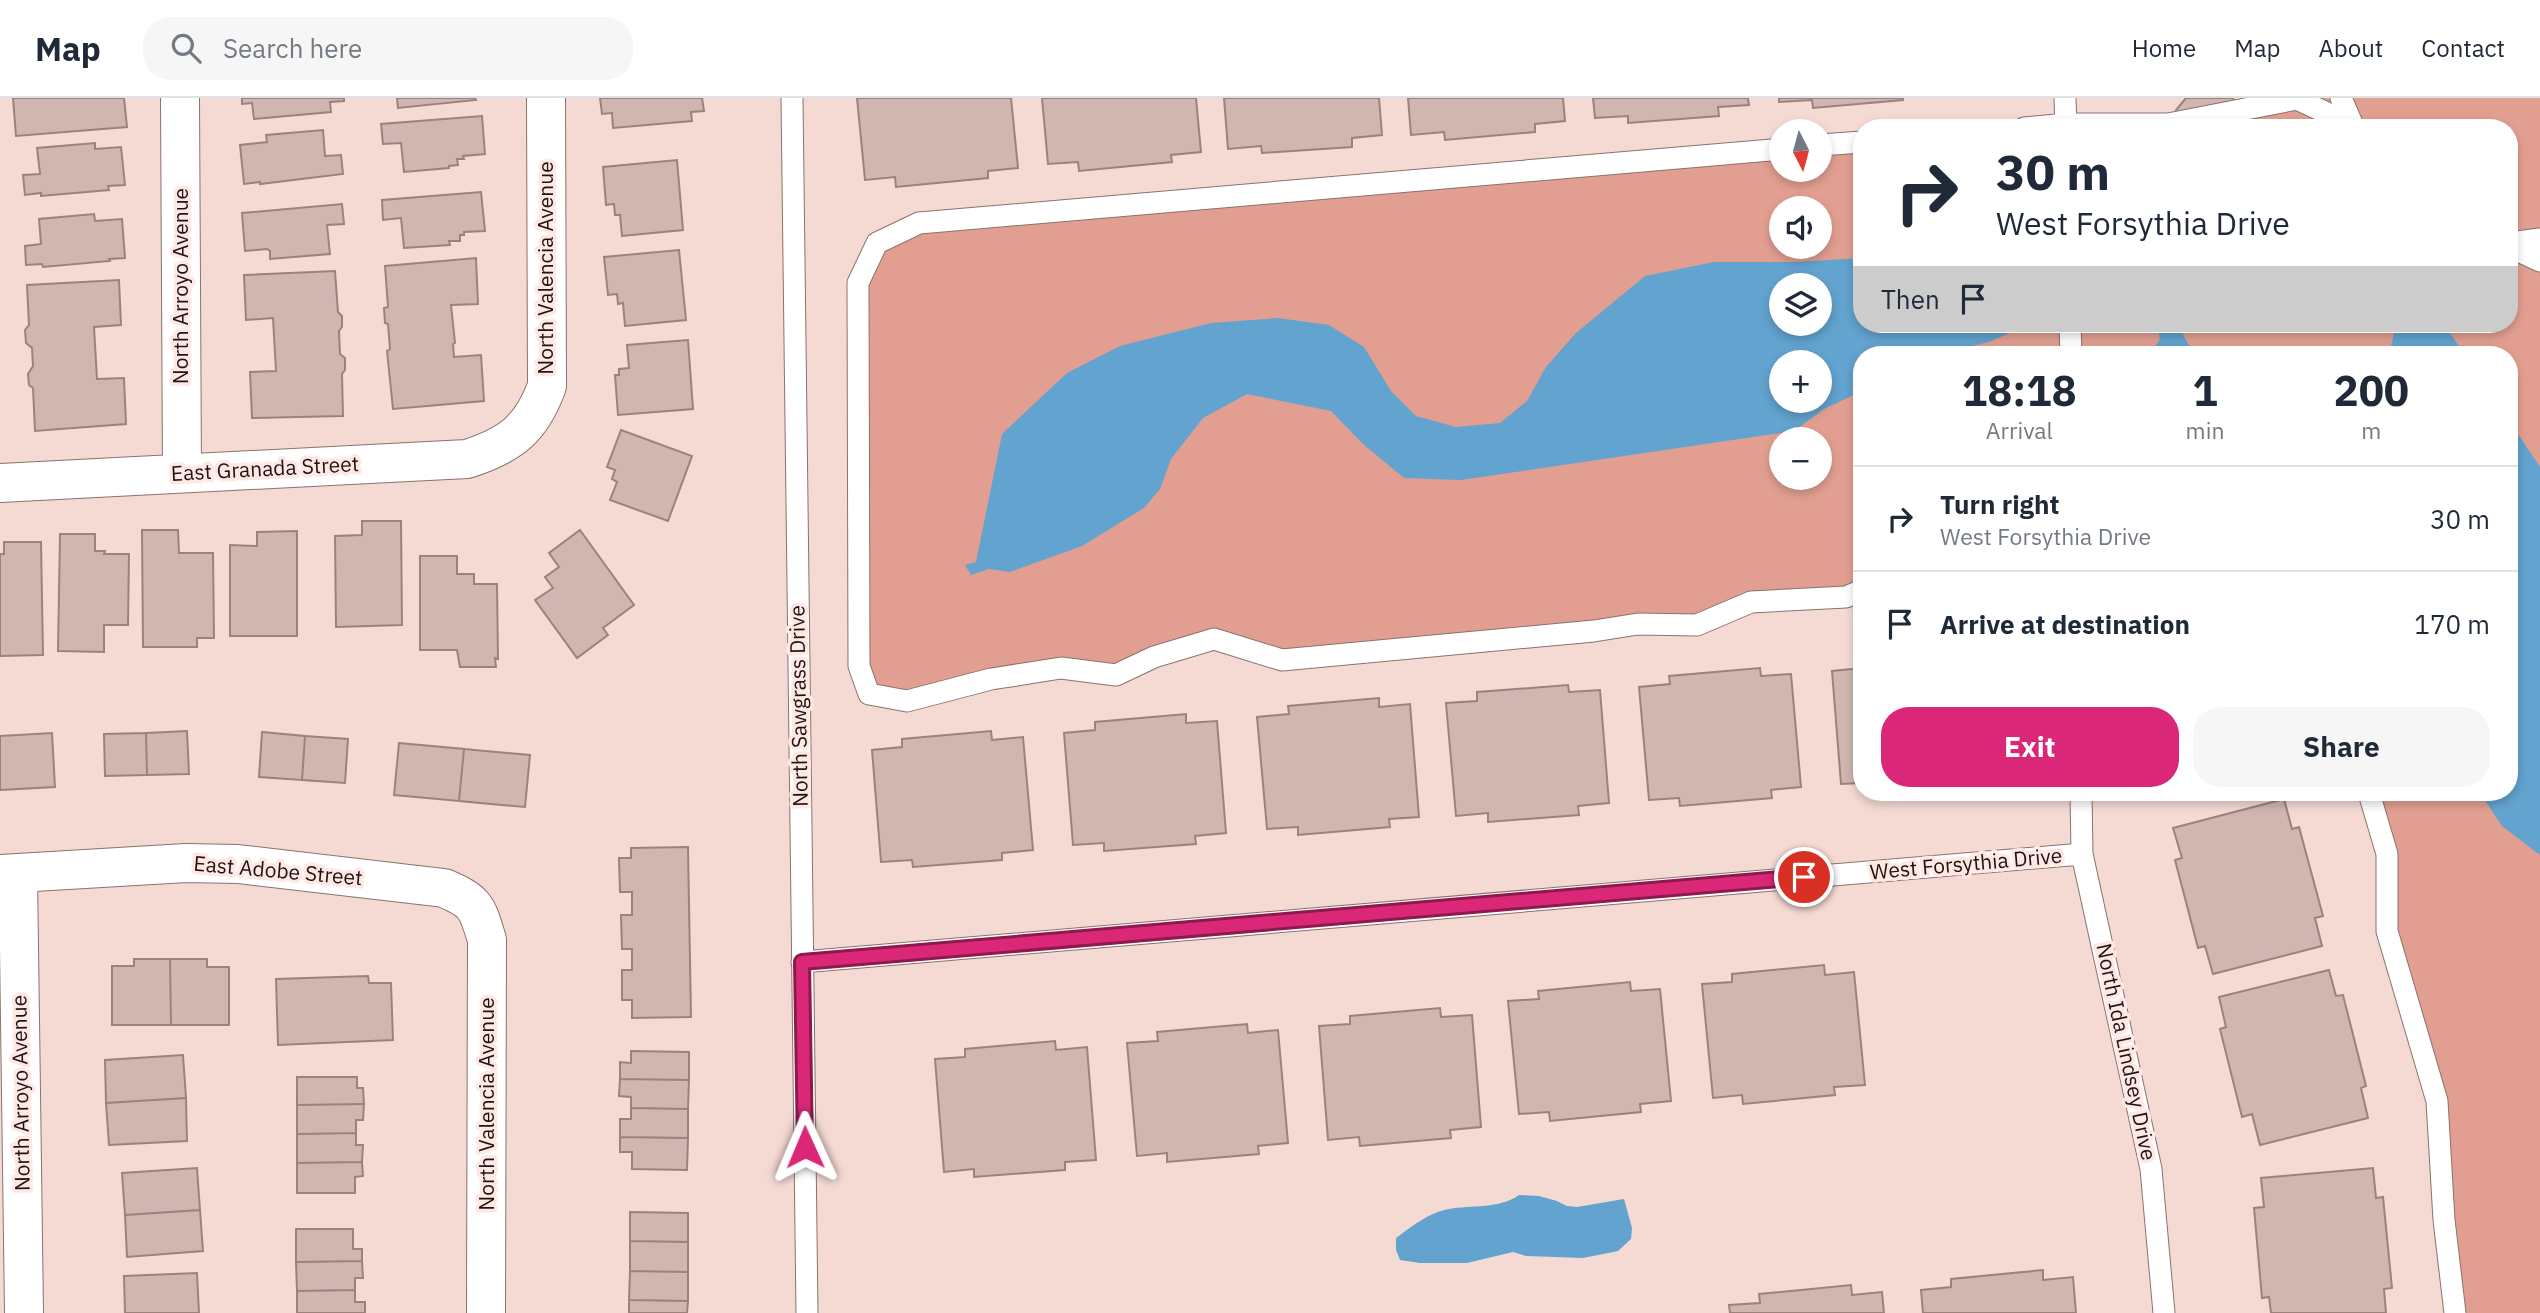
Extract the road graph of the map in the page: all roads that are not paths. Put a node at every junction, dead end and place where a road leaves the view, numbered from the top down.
1 (180, 98) edge
2 (546, 98) edge
3 (792, 98) edge
4 (2065, 98) edge
5 (2340, 98) edge
6 (2298, 99) edge
7 (2066, 119) edge
8 (2194, 119) edge
9 (2337, 119) edge
10 (2350, 119) edge
11 (1853, 143) edge
12 (1832, 144) edge
13 (1769, 150) edge
14 (2540, 239) edge
15 (2518, 243) edge
16 (2518, 249) edge
17 (2540, 261) edge
18 (522, 431) joint
19 (182, 473) junction
20 (0, 483) edge
21 (1853, 594) edge
22 (2081, 801) edge
23 (2371, 801) edge
24 (2082, 854) junction
25 (9, 873) edge
26 (469, 898) joint
27 (802, 962) junction
28 (24, 1313) edge
29 (486, 1313) edge
30 (807, 1313) edge
31 (2164, 1313) edge
32 (2455, 1313) edge

1 - 19 street, North Arroyo Avenue
2 - 18 street, North Valencia Avenue
3 - 27 lane, North Sawgrass Drive
4 - 7 lane
5 - 10 lane
6 - 8 lane
6 - 9 lane
11 - 12 lane
13 - 21 lane
14 - 15 lane
16 - 17 lane
18 - 19 street, East Granada Street
19 - 20 street, East Granada Street
22 - 24 lane, North Ida Lindsey Drive
23 - 32 lane
24 - 27 lane, West Forsythia Drive
24 - 31 lane, North Ida Lindsey Drive
25 - 26 street, East Adobe Street
25 - 28 street, North Arroyo Avenue
26 - 29 street, North Valencia Avenue
27 - 30 lane, North Sawgrass Drive

